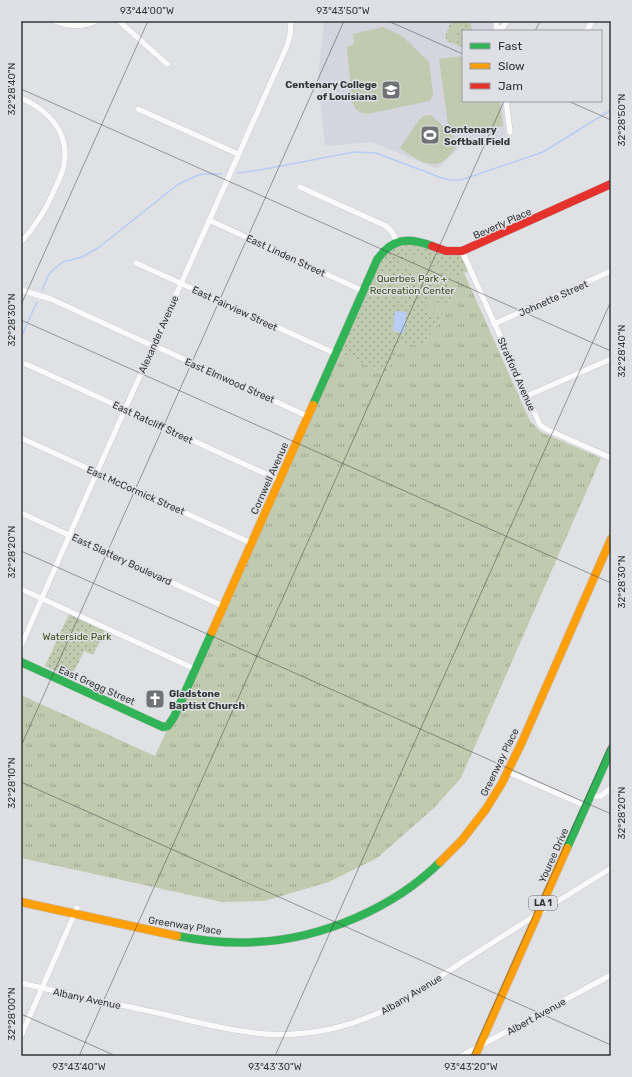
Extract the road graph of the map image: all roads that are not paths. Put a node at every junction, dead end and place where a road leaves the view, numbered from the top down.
1 (55, 21) edge
2 (96, 21) edge
3 (119, 21) edge
4 (291, 21) edge
5 (507, 21) edge
6 (592, 21) edge
7 (498, 30) edge
8 (588, 30) edge
9 (167, 64) dead end
10 (21, 98) edge
11 (506, 102) edge
12 (138, 109) dead end
13 (510, 132) dead end
14 (238, 154) junction
15 (611, 184) edge
16 (300, 187) dead end
17 (209, 220) junction
18 (21, 242) edge
19 (397, 242) junction
20 (462, 251) junction
21 (136, 263) dead end
22 (611, 271) edge
23 (181, 283) junction
24 (21, 290) edge
25 (363, 291) junction
26 (494, 324) junction
27 (153, 346) junction
28 (334, 353) junction
29 (611, 358) edge
30 (26, 364) dead end
31 (527, 396) junction
32 (125, 409) junction
33 (307, 416) junction
34 (21, 438) edge
35 (611, 458) edge
36 (97, 472) junction
37 (279, 480) junction
38 (21, 513) edge
39 (69, 535) junction
40 (611, 539) edge
41 (251, 543) junction
42 (21, 589) edge
43 (41, 598) junction
44 (223, 606) junction
45 (21, 646) edge
46 (21, 662) edge
47 (195, 669) junction
48 (165, 727) joint
49 (611, 750) edge
50 (609, 759) edge
51 (508, 772) junction
52 (611, 788) edge
53 (591, 796) junction
54 (586, 806) junction
55 (611, 868) edge
56 (21, 902) edge
57 (76, 911) junction
58 (539, 913) junction
59 (611, 974) edge
60 (21, 984) edge
61 (42, 988) junction
62 (21, 1036) edge
63 (479, 1046) junction
64 (461, 1056) edge
65 (475, 1056) edge

1 - 2 street
3 - 9 street
4 - 14 street, Alexander Avenue
5 - 7 street
6 - 8 street
10 - 18 street
11 - 13 street
12 - 14 street
14 - 17 street, Alexander Avenue
15 - 20 street, Beverly Place
16 - 19 street
17 - 23 street, Alexander Avenue
17 - 25 street, East Linden Street
19 - 20 street, Beverly Place
19 - 25 street, Cornwell Avenue
20 - 26 street, Stratford Avenue
21 - 23 street, East Fairview Street
22 - 26 street, Johnette Street
23 - 27 street, Alexander Avenue
23 - 28 street, East Fairview Street
24 - 27 street, East Elmwood Street
25 - 28 street, Cornwell Avenue
26 - 31 street, Stratford Avenue
27 - 32 street, Alexander Avenue
27 - 33 street, East Elmwood Street
28 - 33 street, Cornwell Avenue
29 - 31 street
30 - 32 street, East Ratcliff Street
31 - 35 street, Stratford Avenue
32 - 36 street, Alexander Avenue
32 - 37 street, East Ratcliff Street
33 - 37 street, Cornwell Avenue
34 - 36 street, East McCormick Street
36 - 39 street, Alexander Avenue
36 - 41 street, East McCormick Street
37 - 41 street, Cornwell Avenue
38 - 39 street, East Slattery Boulevard
39 - 43 street, Alexander Avenue
39 - 44 street, East Slattery Boulevard
40 - 51 street, Greenway Place
41 - 44 street, Cornwell Avenue
42 - 43 street
43 - 45 street, Alexander Avenue
43 - 47 street
44 - 47 street, Cornwell Avenue
46 - 48 street, East Gregg Street
47 - 48 street, Cornwell Avenue
49 - 50 street, Youree Drive / LA 1
50 - 53 street, Youree Drive / LA 1
51 - 54 street
51 - 57 street, Greenway Place
52 - 53 street
53 - 54 street, Youree Drive / LA 1
54 - 58 street, Youree Drive / LA 1
55 - 58 street, Albany Avenue
56 - 57 street, Greenway Place
57 - 61 street
58 - 61 street, Albany Avenue
58 - 63 street, Youree Drive / LA 1
59 - 63 street, Albert Avenue
60 - 61 street, Albany Avenue
61 - 62 street
63 - 64 street, Albert Avenue
63 - 65 street, Youree Drive / LA 1

